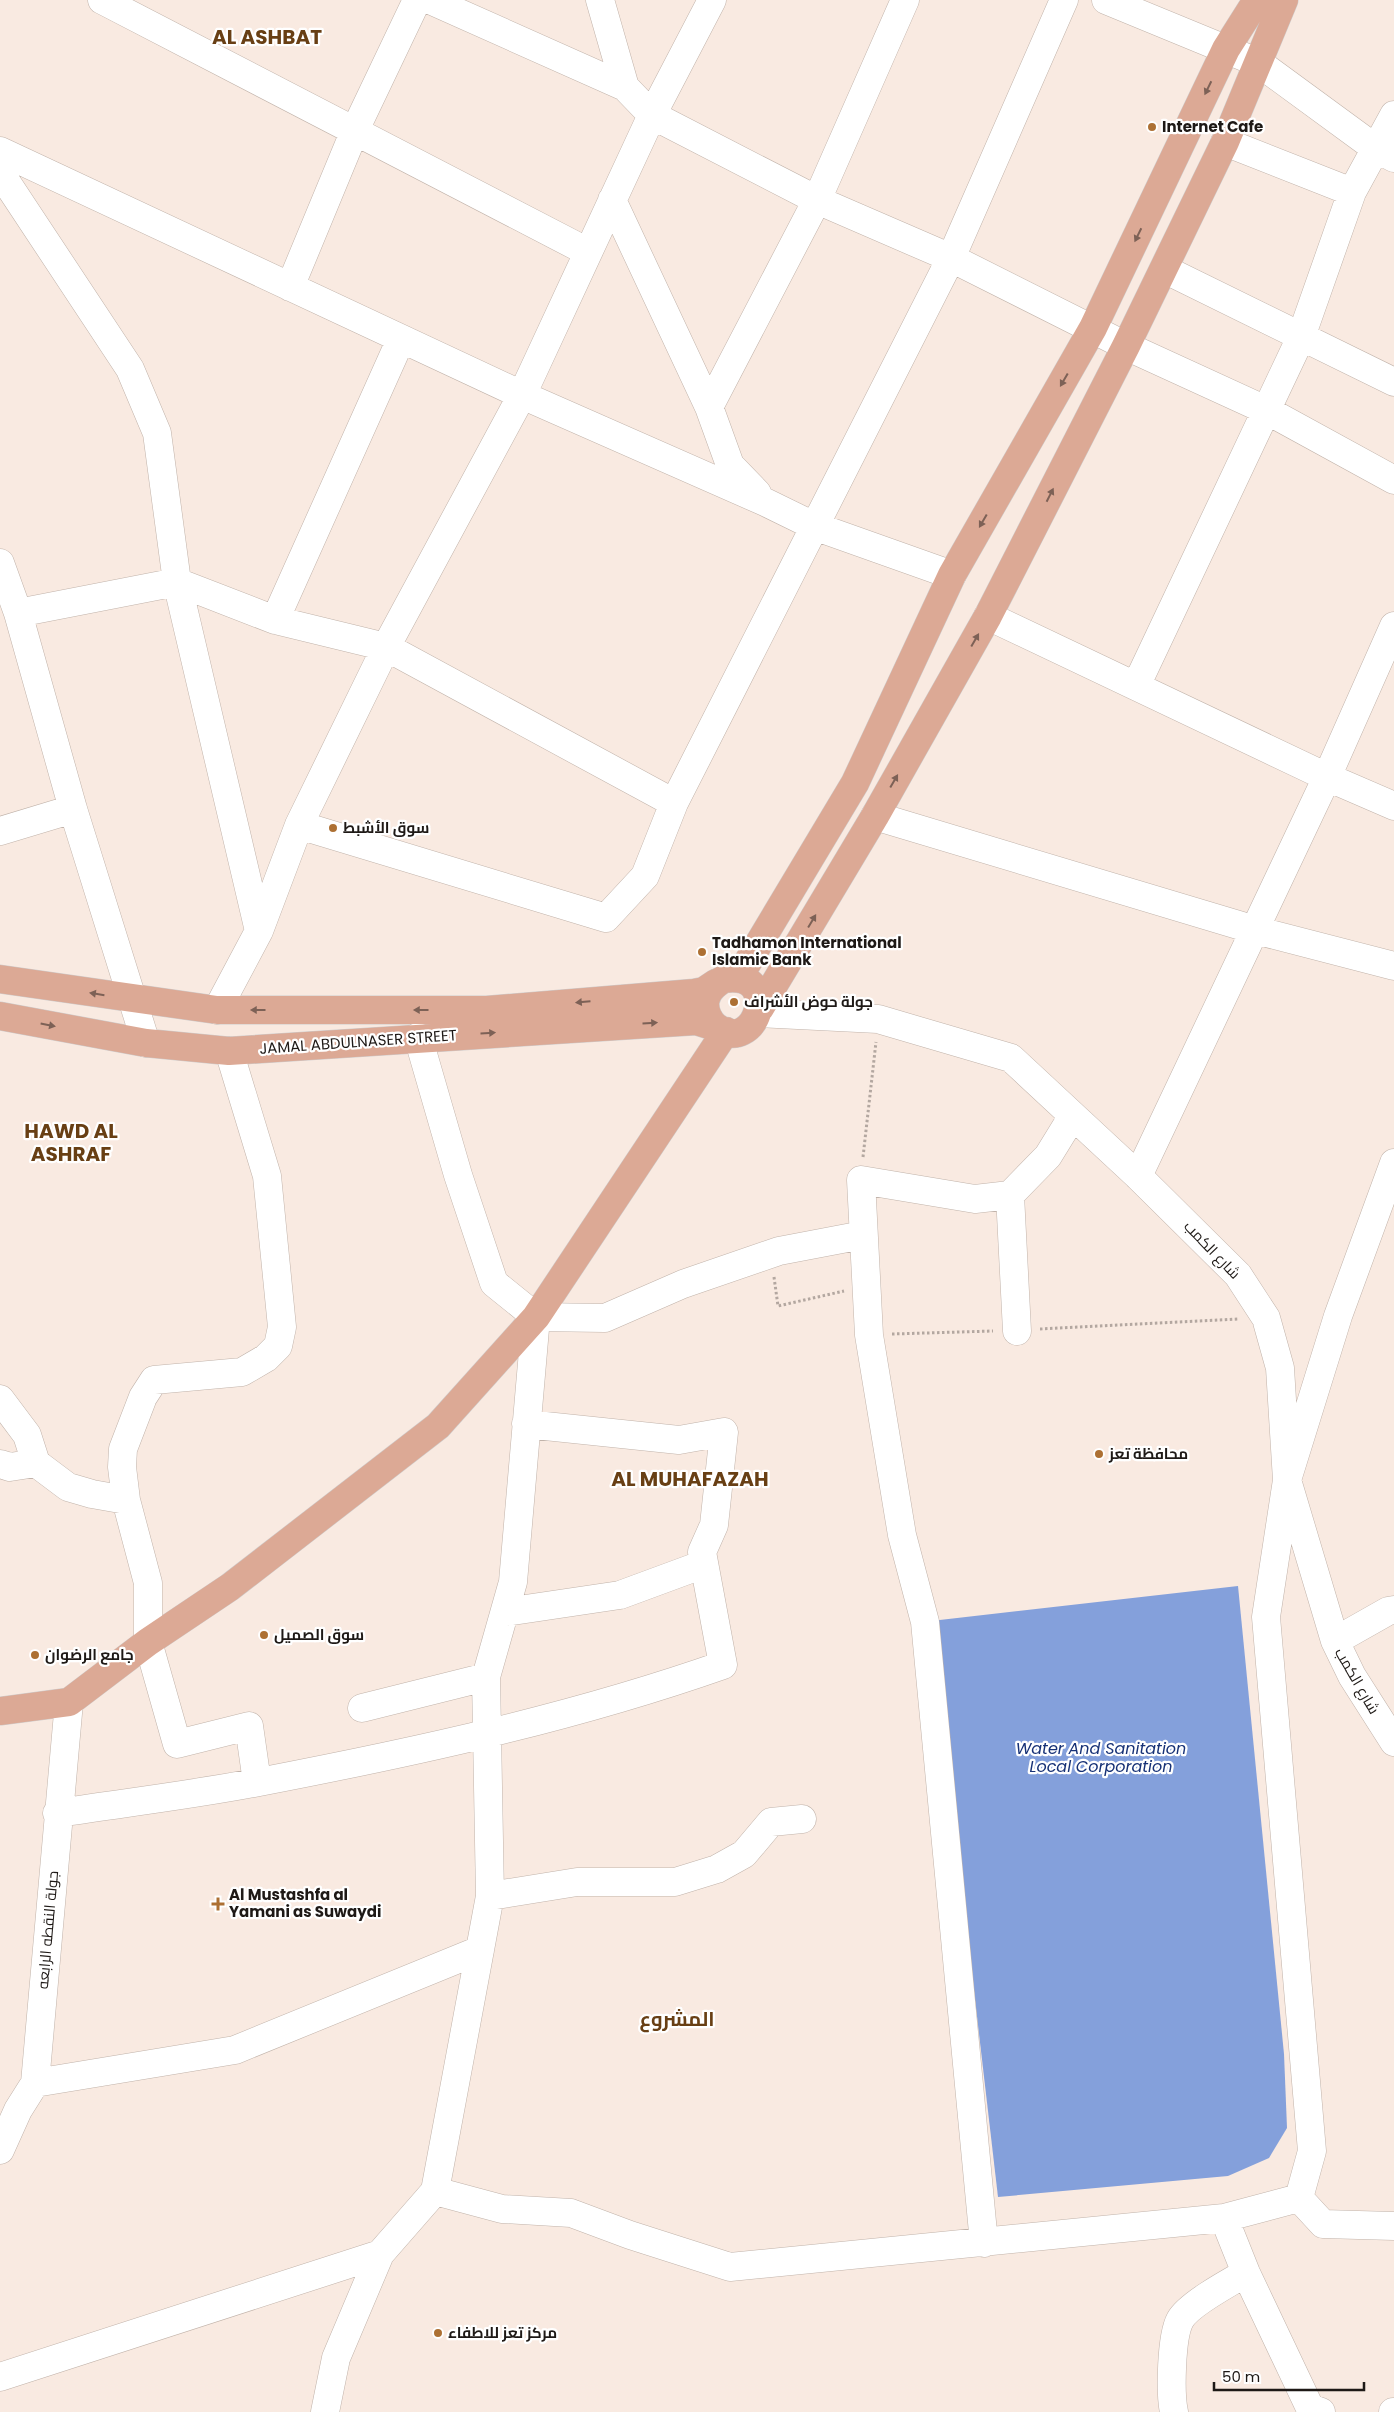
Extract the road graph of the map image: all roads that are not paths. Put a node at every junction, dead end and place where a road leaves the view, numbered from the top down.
1 (102, 0) edge
2 (417, 0) edge
3 (430, 0) edge
4 (600, 0) edge
5 (712, 0) edge
6 (905, 0) edge
7 (1064, 0) edge
8 (1106, 0) edge
9 (1257, 0) edge
10 (1284, 0) edge
11 (1226, 50) junction
12 (1259, 63) junction
13 (625, 87) junction
14 (1394, 114) edge
15 (652, 115) junction
16 (355, 130) junction
17 (1225, 142) junction
18 (0, 151) edge
19 (1385, 153) edge
20 (0, 167) edge
21 (1352, 192) junction
22 (612, 200) junction
23 (817, 200) junction
24 (588, 252) junction
25 (952, 258) junction
26 (1164, 269) junction
27 (290, 287) junction
28 (1093, 328) junction
29 (1302, 337) junction
30 (401, 339) junction
31 (1126, 346) junction
32 (1394, 382) edge
33 (522, 395) junction
34 (709, 407) junction
35 (1268, 411) junction
36 (1394, 480) edge
37 (765, 502) junction
38 (814, 526) junction
39 (0, 563) edge
40 (952, 575) junction
41 (177, 582) junction
42 (18, 614) junction
43 (988, 616) junction
44 (275, 620) junction
45 (1394, 626) edge
46 (386, 647) junction
47 (1136, 686) junction
48 (1327, 777) junction
49 (674, 803) junction
50 (1394, 806) edge
51 (73, 809) junction
52 (875, 816) junction
53 (299, 825) junction
54 (0, 831) edge
55 (1255, 930) junction
56 (259, 931) junction
57 (1394, 966) edge
58 (0, 979) edge
59 (720, 981) junction
60 (133, 1000) junction
61 (217, 1010) junction
62 (759, 1010) junction
63 (0, 1016) edge
64 (722, 1030) junction
65 (418, 1037) junction
66 (146, 1043) junction
67 (229, 1051) junction
68 (1072, 1117) junction
69 (1394, 1163) edge
70 (1138, 1176) junction
71 (1010, 1195) junction
72 (864, 1235) junction
73 (536, 1317) junction
74 (1017, 1331) road end
75 (0, 1399) edge
76 (526, 1424) junction
77 (36, 1463) junction
78 (0, 1464) edge
79 (1287, 1480) junction
80 (126, 1500) junction
81 (704, 1564) junction
82 (1394, 1610) edge
83 (505, 1612) junction
84 (1335, 1641) junction
85 (148, 1642) junction
86 (486, 1677) junction
87 (69, 1702) junction
88 (362, 1708) dead end
89 (0, 1711) edge
90 (486, 1735) junction
91 (1394, 1742) edge
92 (257, 1782) junction
93 (57, 1813) junction
94 (802, 1819) dead end
95 (490, 1896) junction
96 (480, 1950) junction
97 (35, 2084) junction
98 (9, 2109) edge
99 (0, 2150) edge
100 (435, 2191) junction
101 (1298, 2198) junction
102 (1224, 2218) junction
103 (1394, 2226) edge
104 (984, 2243) junction
105 (380, 2254) junction
106 (1246, 2273) junction
107 (0, 2377) edge
108 (325, 2412) edge
109 (1174, 2412) edge
110 (1321, 2412) edge

1 - 16 street
2 - 16 street
3 - 13 street
4 - 13 street
5 - 15 street
6 - 23 street
7 - 25 street
8 - 11 street
9 - 11 main road, JAMAL ABDULNASER STREET
10 - 12 main road
11 - 12 street
11 -> 28 main road, JAMAL ABDULNASER STREET
12 - 17 main road
12 - 19 street
13 - 15 street
14 - 19 street
15 - 22 street
15 - 23 street
16 - 24 street
16 - 27 street
17 - 21 street
17 - 26 main road
18 - 27 street
19 - 21 street
20 - 41 street
21 - 29 street
22 - 24 street
22 - 34 street
23 - 25 street
23 - 34 street
24 - 33 street
25 - 28 street
25 - 38 street
26 - 29 street
26 - 31 main road
27 - 30 street
28 - 31 street
28 -> 40 main road, JAMAL ABDULNASER STREET
29 - 32 street
29 - 35 street
30 - 33 street
30 - 44 street
31 - 35 street
43 -> 31 main road
33 - 37 street
33 - 46 street
34 - 37 street
35 - 36 street
35 - 47 street
37 - 38 street
38 - 40 street
38 - 49 street
39 - 42 street
40 - 59 main road, JAMAL ABDULNASER STREET
41 - 42 street
41 - 44 street
41 - 56 street
42 - 51 street
43 - 47 street
52 -> 43 main road
44 - 46 street
45 - 48 street
46 - 49 street
46 - 53 street
47 - 48 street
48 - 50 street
48 - 55 street
49 - 53 street
51 - 54 street
51 - 60 street
52 - 55 street
62 -> 52 main road
53 - 56 street
55 - 57 street
55 - 70 street
56 - 61 street
60 -> 58 main road, JAMAL ABDULNASER STREET
59 -> 61 main road, JAMAL ABDULNASER STREET
59 - 62 main road
59 - 64 main road
60 - 61 main road, JAMAL ABDULNASER STREET
60 - 66 street
62 - 64 main road
62 - 68 street, شارع الكمب
63 -> 66 main road, JAMAL ABDULNASER STREET
65 -> 64 main road, JAMAL ABDULNASER STREET
64 - 73 main road
65 - 67 main road, JAMAL ABDULNASER STREET
65 - 73 street
66 - 67 main road, JAMAL ABDULNASER STREET
67 - 80 street
68 - 70 street, شارع الكمب
68 - 71 street
69 - 79 street
70 - 79 street, شارع الكمب
71 - 72 street
71 - 74 street
72 - 73 street
72 - 104 street
73 - 76 street
73 - 85 main road
75 - 77 street
76 - 81 street
76 - 83 street
77 - 78 street
77 - 80 street
79 - 84 street, شارع الكمب
79 - 101 street
80 - 85 street
81 - 83 street
81 - 90 street
82 - 84 street
83 - 86 street
84 - 91 street, شارع الكمب
85 - 87 main road
85 - 92 street
86 - 88 street
86 - 90 street
87 - 89 main road
87 - 93 street, جولة النقطه الرابعه
90 - 92 street
90 - 95 street
92 - 93 street
93 - 97 street, جولة النقطه الرابعه
94 - 95 street
95 - 96 street
96 - 97 street
96 - 100 street
97 - 98 street, جولة النقطه الرابعه
98 - 99 street, جولة النقطه الرابعه
100 - 104 street
100 - 105 street
101 - 102 street
101 - 103 street
102 - 104 street
102 - 106 street
105 - 107 street
105 - 108 street
106 - 109 street
106 - 110 street

